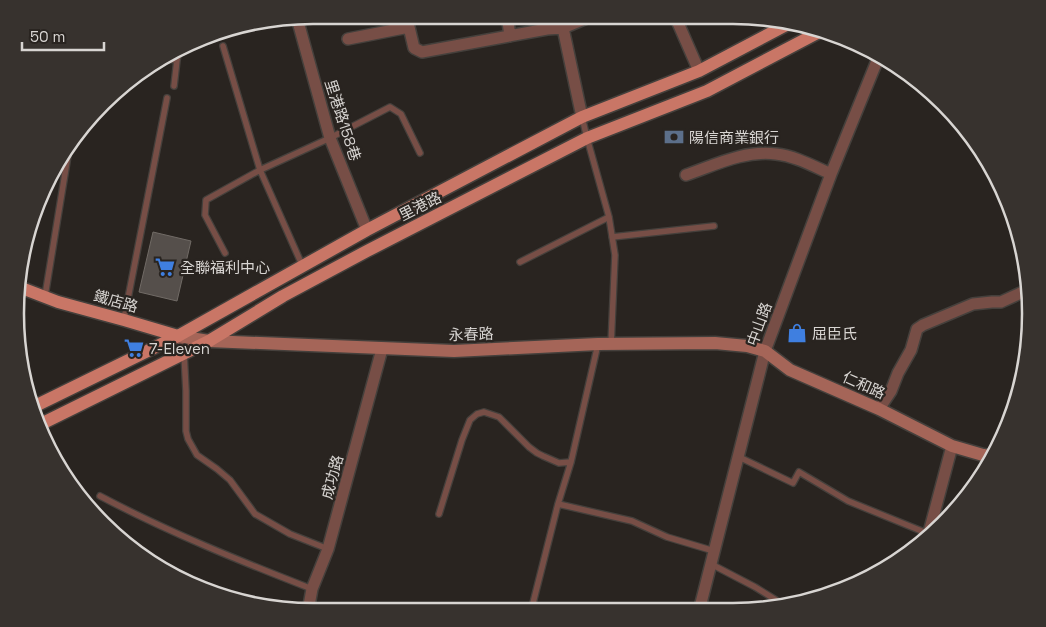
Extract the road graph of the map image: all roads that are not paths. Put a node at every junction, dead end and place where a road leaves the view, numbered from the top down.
1 (298, 24) edge
2 (508, 24) edge
3 (547, 24) edge
4 (573, 24) edge
5 (678, 24) edge
6 (563, 28) junction
7 (781, 28) edge
8 (547, 29) junction
9 (813, 35) edge
10 (510, 36) junction
11 (348, 39) dead end
12 (223, 46) dead end
13 (177, 60) edge
14 (876, 63) edge
15 (699, 71) junction
16 (174, 86) dead end
17 (167, 98) dead end
18 (582, 117) junction
19 (330, 138) junction
20 (587, 138) junction
21 (420, 153) dead end
22 (67, 163) edge
23 (260, 170) junction
24 (830, 174) junction
25 (686, 175) dead end
26 (609, 217) junction
27 (714, 226) dead end
28 (367, 230) junction
29 (612, 237) junction
30 (225, 253) dead end
31 (520, 262) dead end
32 (303, 266) junction
33 (25, 289) edge
34 (1022, 292) edge
35 (45, 296) junction
36 (124, 320) junction
37 (178, 336) junction
38 (209, 341) junction
39 (598, 344) junction
40 (611, 345) junction
41 (382, 349) junction
42 (765, 351) junction
43 (184, 353) junction
44 (38, 404) edge
45 (879, 409) junction
46 (45, 422) edge
47 (952, 446) junction
48 (985, 455) edge
49 (739, 457) junction
50 (571, 462) junction
51 (100, 496) dead end
52 (558, 504) junction
53 (439, 514) dead end
54 (932, 523) edge
55 (921, 534) edge
56 (328, 549) junction
57 (714, 551) junction
58 (711, 564) junction
59 (312, 589) junction
60 (776, 600) edge
61 (309, 603) edge
62 (533, 603) edge
63 (701, 603) edge

1 - 19 street, 里港路158巷
2 - 10 street
3 - 8 street
4 - 6 street
5 - 15 street
6 - 8 street
6 - 18 street
7 - 15 main road, 里港路
8 - 10 street
9 - 20 main road, 里港路
10 - 11 street
12 - 23 lane
13 - 16 lane
14 - 24 street, 中山路
15 - 18 main road, 里港路
17 - 36 lane
18 - 20 lane
18 - 28 main road, 里港路
19 - 21 lane
19 - 23 lane
19 - 28 street, 里港路158巷
20 - 26 lane
20 - 38 main road, 里港路
22 - 35 lane
23 - 30 lane
23 - 32 lane
24 - 25 street
24 - 42 street, 中山路
26 - 29 lane
26 - 31 lane
27 - 29 lane
28 - 32 main road, 里港路
29 - 40 lane
32 - 37 main road, 里港路
33 - 35 main road, 鐵店路
34 - 45 street
35 - 36 main road, 鐵店路
36 - 37 main road, 鐵店路
37 - 38 street, 永春路
37 - 43 lane
37 - 44 main road, 里港路
38 - 41 street, 永春路
38 - 43 main road, 里港路
39 - 40 street, 永春路
39 - 41 street, 永春路
39 - 50 lane
40 - 42 street, 永春路
41 - 56 street, 成功路
42 - 45 street, 仁和路
42 - 49 street, 中山路
43 - 46 main road, 里港路
43 - 56 lane
45 - 47 street, 仁和路
47 - 48 street, 仁和路
47 - 54 street
49 - 55 lane
49 - 57 street, 中山路
50 - 52 lane
50 - 53 lane
51 - 59 lane
52 - 57 lane
52 - 62 lane
56 - 59 street, 成功路
57 - 58 street, 中山路
58 - 60 lane
58 - 63 street, 中山路
59 - 61 street, 成功路

